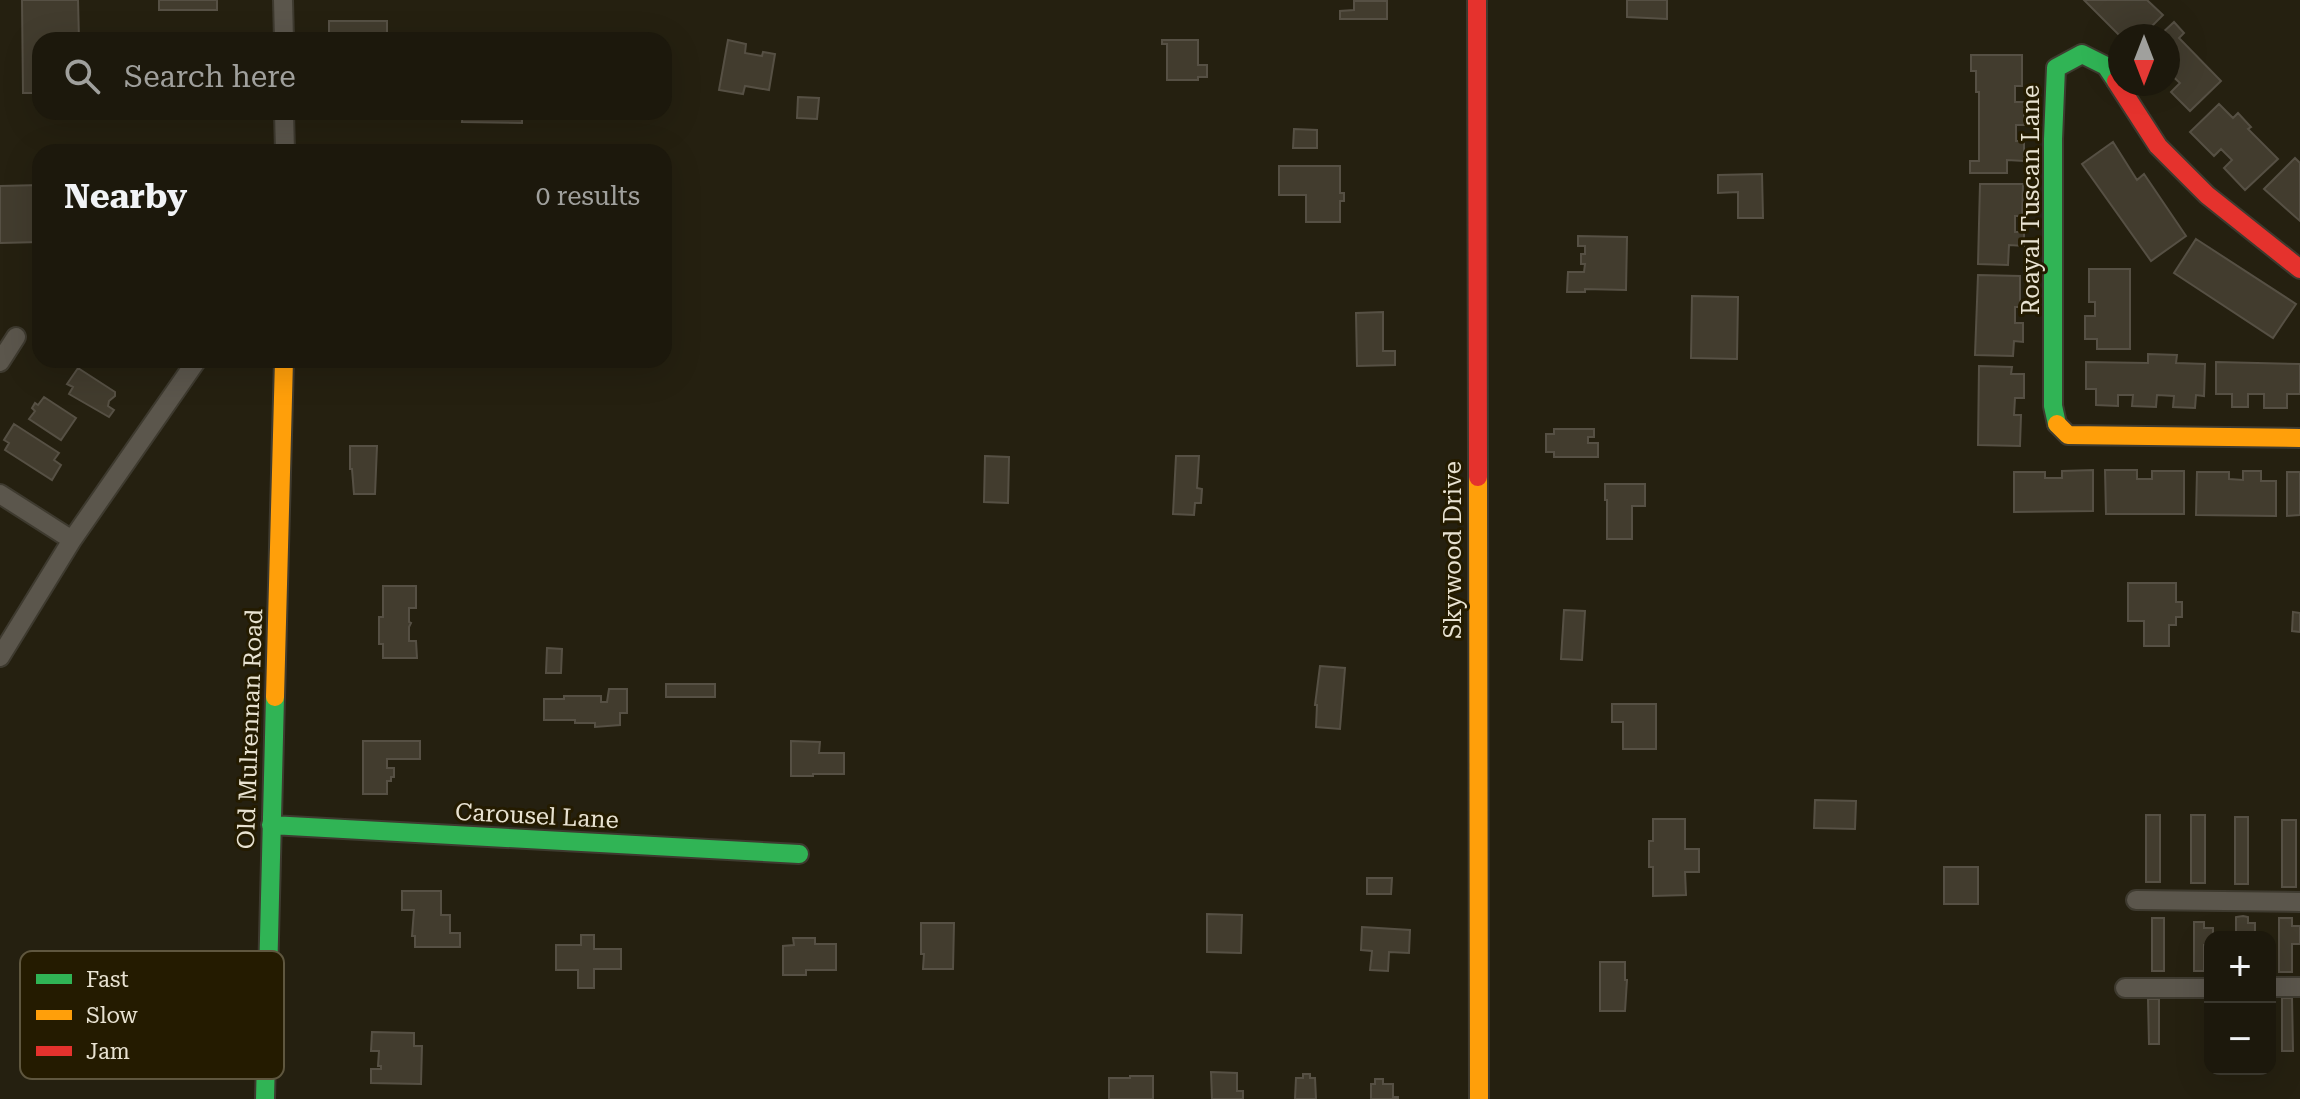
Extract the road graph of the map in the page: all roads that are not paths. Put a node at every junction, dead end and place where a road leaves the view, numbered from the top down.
1 (283, 0) edge
2 (1477, 0) edge
3 (284, 32) edge
4 (284, 120) edge
5 (285, 144) edge
6 (2300, 269) edge
7 (16, 337) dead end
8 (0, 362) edge
9 (191, 368) edge
10 (284, 368) edge
11 (2300, 438) edge
12 (0, 494) edge
13 (72, 540) junction
14 (0, 657) edge
15 (271, 825) junction
16 (799, 854) dead end
17 (2136, 900) dead end
18 (2300, 902) edge
19 (268, 951) edge
20 (2276, 987) edge
21 (2300, 987) edge
22 (2125, 988) dead end
23 (2204, 988) edge
24 (265, 1079) edge
25 (265, 1099) edge
26 (1479, 1099) edge

1 - 3 street
2 - 26 street, Skywood Drive
4 - 5 street
6 - 11 street, Roayal Tuscan Lane
7 - 8 street
9 - 13 street
10 - 15 street, Old Mulrennan Road
12 - 13 street
13 - 14 street
15 - 16 street, Carousel Lane
15 - 19 street, Old Mulrennan Road
17 - 18 street
20 - 21 street
22 - 23 street
24 - 25 street, Old Mulrennan Road

